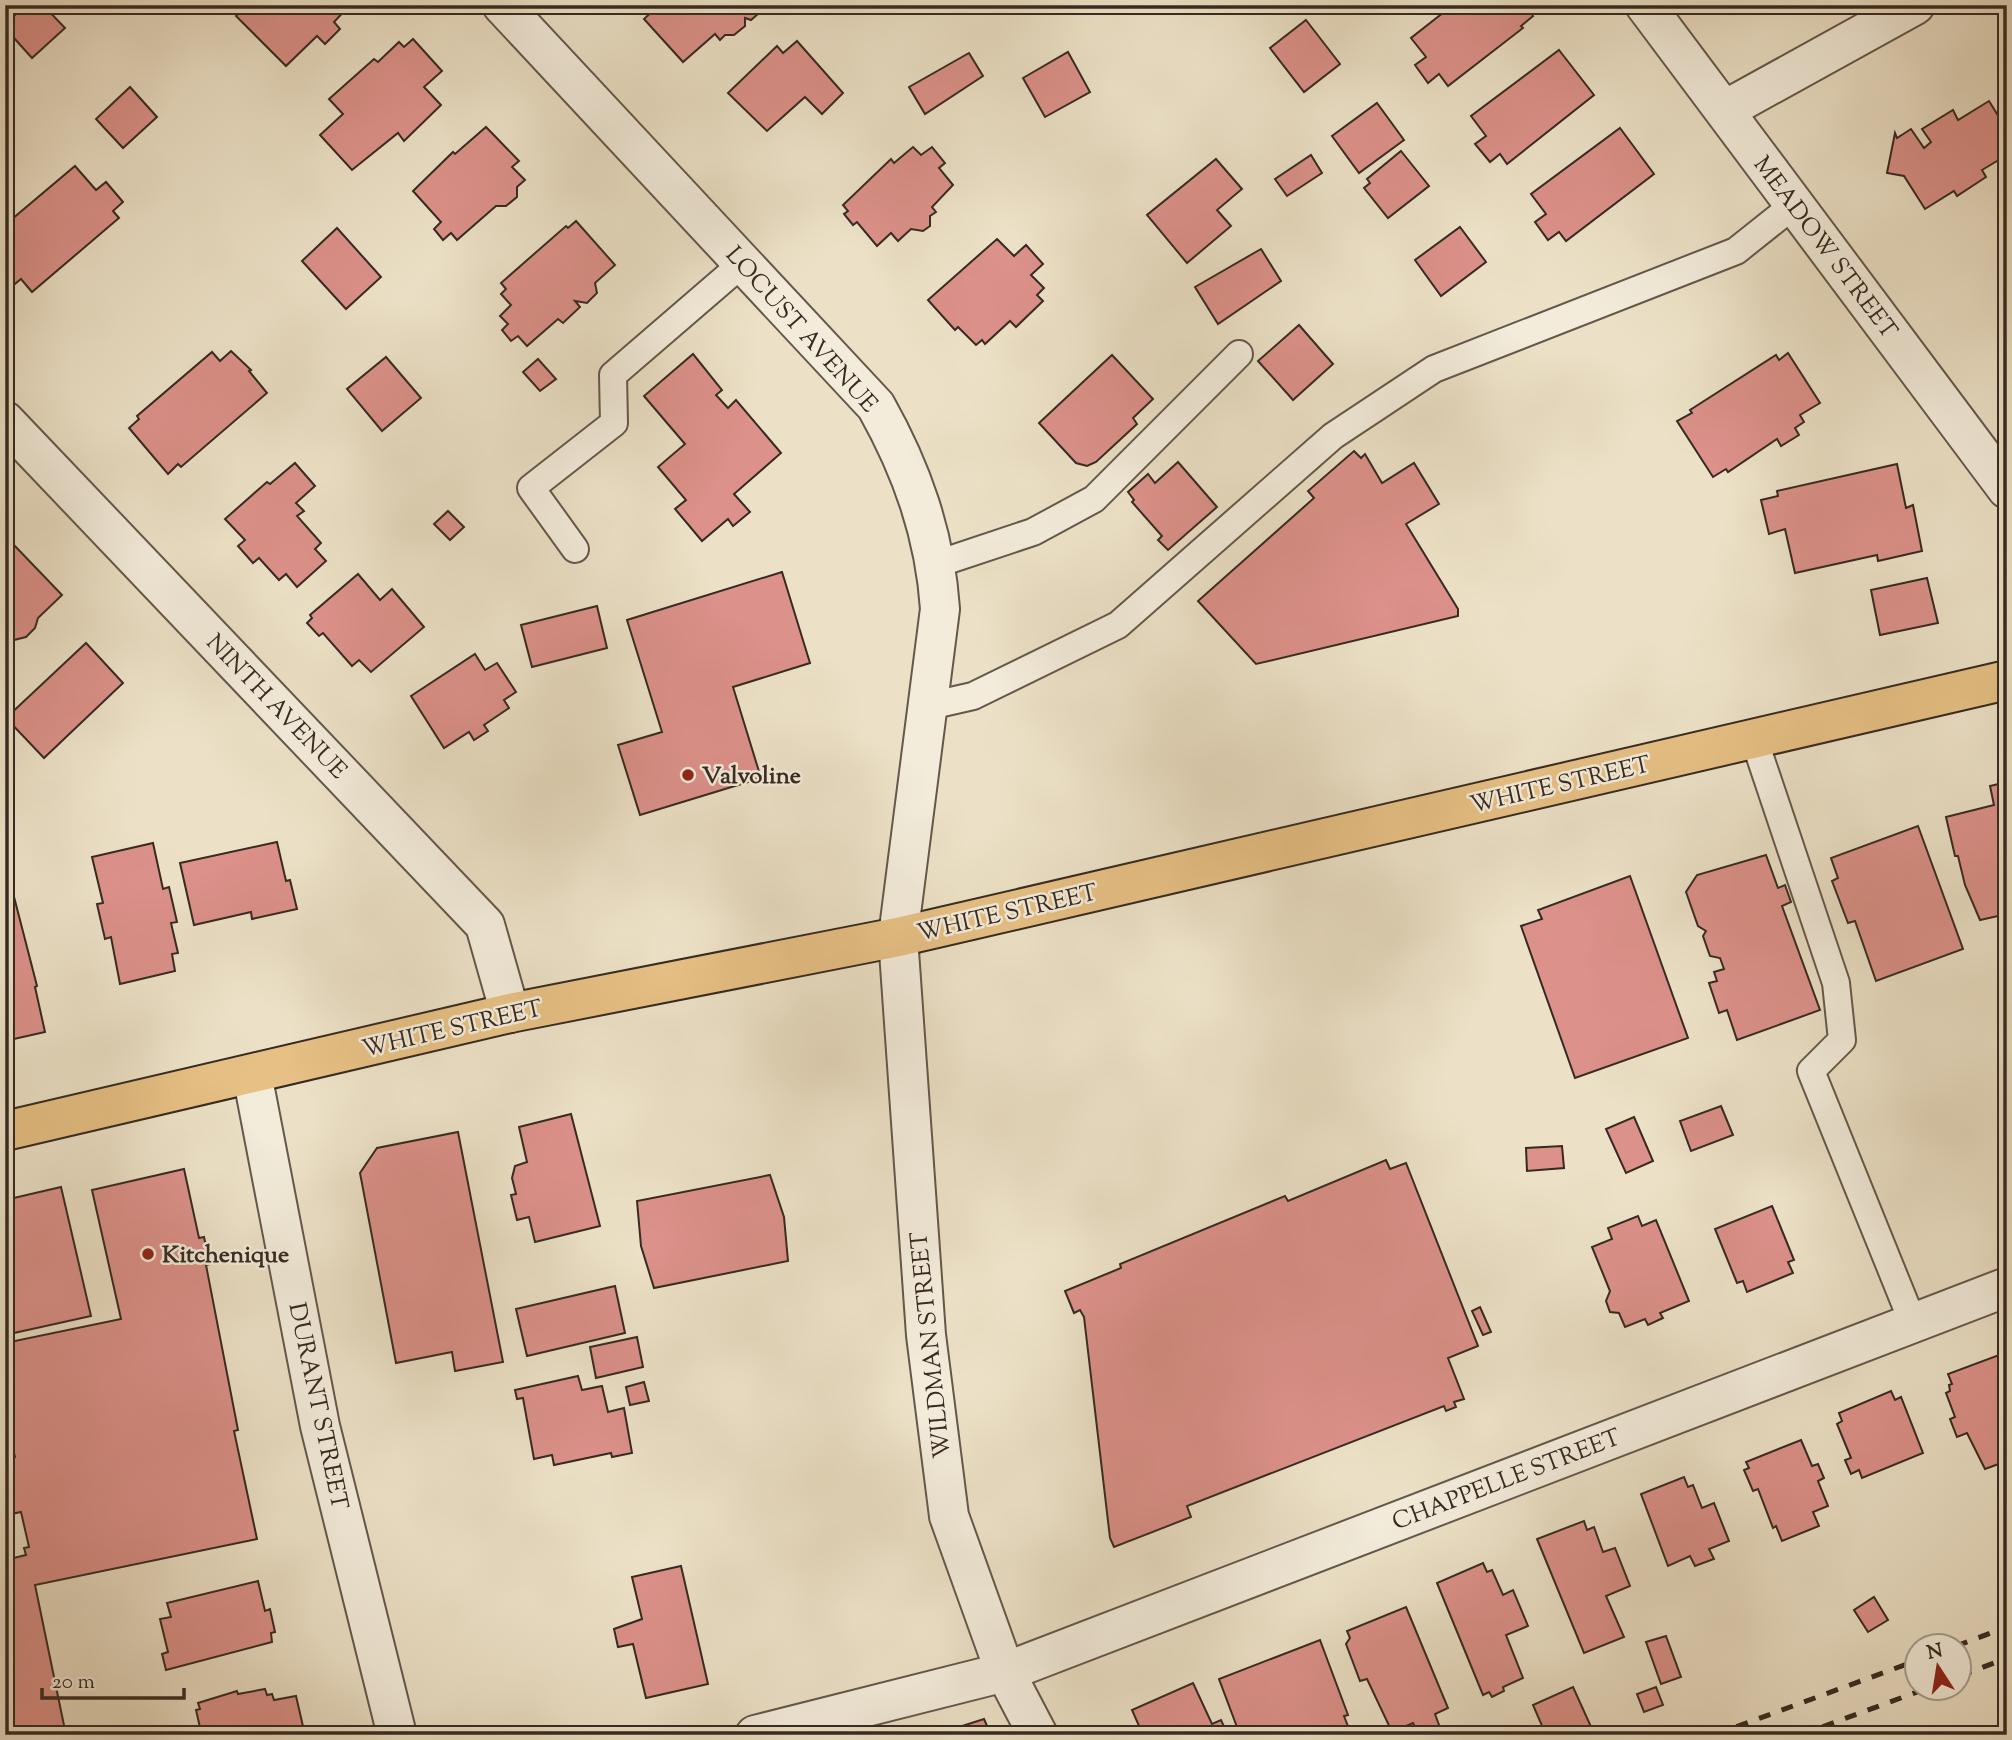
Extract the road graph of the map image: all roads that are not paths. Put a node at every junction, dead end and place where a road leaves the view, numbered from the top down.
1 (502, 5) edge
2 (1645, 5) edge
3 (1914, 5) edge
4 (1725, 110) junction
5 (1795, 204) junction
6 (743, 263) junction
7 (1239, 354) dead end
8 (5, 421) edge
9 (2007, 489) edge
10 (575, 549) dead end
11 (937, 564) junction
12 (2007, 680) edge
13 (929, 706) junction
14 (1754, 739) junction
15 (898, 937) junction
16 (510, 1013) junction
17 (252, 1074) junction
18 (5, 1130) edge
19 (2007, 1287) edge
20 (1913, 1323) junction
21 (1005, 1672) junction
22 (397, 1735) edge
23 (755, 1735) edge
24 (1038, 1735) edge

1 - 6 street, LOCUST AVENUE
2 - 4 street, MEADOW STREET
3 - 4 street
4 - 5 street, MEADOW STREET
5 - 9 street, MEADOW STREET
5 - 13 lane
6 - 10 lane
6 - 11 street, LOCUST AVENUE
7 - 11 lane
8 - 16 street, NINTH AVENUE
11 - 13 street, LOCUST AVENUE
12 - 14 main road, WHITE STREET
13 - 15 street, LOCUST AVENUE
14 - 15 main road, WHITE STREET
14 - 20 lane
15 - 16 main road, WHITE STREET
15 - 21 street, WILDMAN STREET
16 - 17 main road, WHITE STREET
17 - 18 main road, WHITE STREET
17 - 22 street, DURANT STREET
19 - 20 street, CHAPPELLE STREET
20 - 21 street, CHAPPELLE STREET
21 - 23 street
21 - 24 street, WILDMAN STREET

